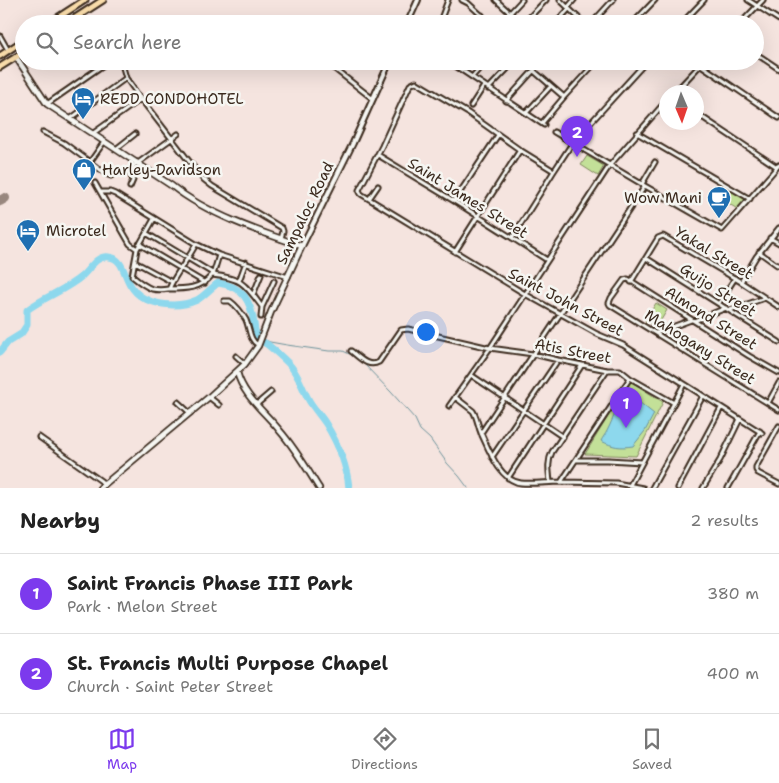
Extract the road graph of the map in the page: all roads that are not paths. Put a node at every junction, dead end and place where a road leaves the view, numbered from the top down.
1 (85, 0) edge
2 (103, 0) edge
3 (418, 0) edge
4 (448, 0) edge
5 (462, 0) edge
6 (496, 0) edge
7 (522, 0) edge
8 (546, 0) edge
9 (560, 0) edge
10 (574, 0) edge
11 (613, 0) edge
12 (655, 0) edge
13 (704, 0) edge
14 (748, 0) edge
15 (763, 0) edge
16 (469, 2) edge
17 (757, 6) junction
18 (568, 7) junction
19 (510, 13) joint
20 (62, 15) edge
21 (80, 15) edge
22 (411, 15) edge
23 (442, 15) edge
24 (482, 15) edge
25 (530, 15) edge
26 (563, 15) edge
27 (576, 15) edge
28 (599, 15) edge
29 (641, 15) edge
30 (690, 15) edge
31 (748, 15) edge
32 (779, 20) edge
33 (0, 36) edge
34 (15, 46) edge
35 (8, 50) junction
36 (0, 56) edge
37 (15, 58) edge
38 (764, 59) edge
39 (0, 68) edge
40 (779, 69) edge
41 (25, 70) edge
42 (96, 70) edge
43 (124, 70) edge
44 (336, 70) dead end
45 (386, 70) edge
46 (462, 70) edge
47 (478, 70) edge
48 (505, 70) edge
49 (589, 70) edge
50 (639, 70) edge
51 (696, 70) edge
52 (708, 70) edge
53 (534, 71) joint
54 (472, 77) junction
55 (126, 78) junction
56 (682, 85) edge
57 (484, 86) junction
58 (551, 86) junction
59 (488, 88) junction
60 (564, 97) junction
61 (142, 99) junction
62 (373, 99) junction
63 (506, 101) junction
64 (47, 104) junction
65 (471, 106) dead end
66 (659, 110) edge
67 (526, 113) junction
68 (704, 118) edge
69 (779, 118) edge
70 (70, 119) junction
71 (43, 132) dead end
72 (554, 132) dead end
73 (638, 133) junction
74 (92, 134) junction
75 (135, 134) dead end
76 (178, 134) dead end
77 (498, 135) junction
78 (172, 139) junction
79 (104, 142) junction
80 (573, 142) junction
81 (115, 149) junction
82 (520, 150) junction
83 (378, 155) junction
84 (90, 162) junction
85 (655, 162) dead end
86 (137, 163) junction
87 (610, 165) junction
88 (778, 166) edge
89 (554, 170) junction
90 (129, 172) junction
91 (95, 183) dead end
92 (643, 185) junction
93 (378, 186) dead end
94 (130, 187) dead end
95 (101, 192) junction
96 (370, 199) junction
97 (750, 200) junction
98 (454, 201) junction
99 (477, 216) junction
100 (154, 219) junction
101 (779, 228) edge
102 (146, 233) junction
103 (512, 238) junction
104 (770, 238) junction
105 (281, 239) junction
106 (779, 243) edge
107 (139, 244) junction
108 (196, 244) junction
109 (302, 246) junction
110 (137, 249) junction
111 (455, 252) junction
112 (759, 252) junction
113 (219, 254) junction
114 (189, 258) junction
115 (646, 258) junction
116 (547, 260) junction
117 (135, 262) junction
118 (246, 262) junction
119 (779, 265) edge
120 (180, 269) junction
121 (213, 275) junction
122 (261, 275) dead end
123 (288, 277) junction
124 (735, 278) junction
125 (239, 281) junction
126 (274, 281) dead end
127 (172, 282) junction
128 (631, 282) junction
129 (741, 282) junction
130 (204, 283) junction
131 (170, 289) junction
132 (525, 294) junction
133 (253, 295) junction
134 (765, 298) junction
135 (224, 302) dead end
136 (719, 303) junction
137 (262, 307) junction
138 (779, 307) edge
139 (728, 309) junction
140 (561, 314) junction
141 (261, 317) dead end
142 (692, 320) junction
143 (655, 333) junction
144 (779, 342) edge
145 (259, 345) junction
146 (490, 348) junction
147 (351, 352) dead end
148 (533, 354) junction
149 (236, 356) dead end
150 (558, 360) junction
151 (245, 364) junction
152 (582, 365) junction
153 (608, 370) junction
154 (238, 372) junction
155 (779, 373) edge
156 (471, 375) junction
157 (630, 378) junction
158 (779, 383) edge
159 (684, 384) junction
160 (271, 392) dead end
161 (703, 396) junction
162 (209, 397) junction
163 (455, 397) junction
164 (505, 397) junction
165 (178, 402) dead end
166 (674, 403) junction
167 (768, 403) junction
168 (257, 404) junction
169 (219, 405) dead end
170 (449, 406) dead end
171 (721, 408) junction
172 (779, 410) edge
173 (525, 411) junction
174 (190, 414) junction
175 (740, 419) junction
176 (544, 423) junction
177 (779, 426) edge
178 (481, 434) junction
179 (563, 436) junction
180 (38, 437) dead end
181 (492, 458) junction
182 (576, 460) junction
183 (642, 462) junction
184 (508, 478) junction
185 (550, 482) junction
186 (561, 482) junction
187 (779, 484) edge
188 (630, 485) junction
189 (102, 486) edge
190 (319, 488) edge
191 (644, 488) edge
192 (652, 488) edge
193 (678, 488) edge
194 (703, 488) edge
195 (728, 488) edge

1 - 20 highway
2 - 21 highway
3 - 22 street
4 - 23 street
5 - 16 street
6 - 19 street
7 - 19 street
8 - 25 street
9 - 18 street
10 - 18 street
11 - 28 street
12 - 29 street
13 - 30 street
14 - 17 street
15 - 17 street
16 - 24 street
17 - 31 street
17 - 32 street
18 - 26 street
18 - 27 street
33 - 35 street
34 - 35 highway
35 - 36 highway
37 - 39 highway
38 - 40 street
41 - 64 main road
42 - 64 street
43 - 55 street
44 - 62 street
45 - 62 street, Sampaloc Road
46 - 54 street
47 - 54 street
48 - 59 street
49 - 60 street
50 - 80 street
51 - 56 street
52 - 69 street
53 - 58 street
53 - 63 street
54 - 57 street
55 - 61 street
55 - 70 street
57 - 59 street
57 - 65 street
58 - 60 street
58 - 67 street
59 - 63 street
60 - 67 street
61 - 74 street
61 - 78 street
62 - 109 street, Sampaloc Road
63 - 67 street
64 - 70 main road
66 - 73 street
68 - 88 street
70 - 74 main road
71 - 84 street
72 - 80 street
73 - 87 street
73 - 97 street
74 - 79 main road
75 - 81 street
76 - 78 street
77 - 82 street
77 - 83 street
77 - 98 street
78 - 86 street
78 - 105 street
79 - 81 main road
79 - 84 street
80 - 87 street
80 - 89 street
81 - 86 main road
82 - 89 street
82 - 99 street
83 - 96 street, Saint John Street
83 - 98 street, Saint James Street
84 - 90 street
85 - 92 street
86 - 90 street
86 - 105 main road
87 - 92 street
87 - 116 street
88 - 97 street
89 - 103 street
90 - 94 street
91 - 95 street
92 - 97 street
92 - 140 street
93 - 96 street
95 - 100 street
95 - 110 street
96 - 111 street, Saint John Street
98 - 99 street, Saint James Street
99 - 103 street, Saint James Street
99 - 111 street
100 - 102 street
100 - 108 street
101 - 104 street
102 - 107 street
102 - 114 street
103 - 116 street, Saint James Street
104 - 106 street
104 - 112 street
105 - 109 main road
107 - 110 street
107 - 120 street
108 - 113 street
108 - 114 street
109 - 123 main road, Sampaloc Road
110 - 117 street
111 - 132 street, Saint John Street
112 - 119 street
112 - 129 street
113 - 118 street
113 - 121 street
114 - 120 street
114 - 121 street
115 - 124 street, Yakal Street
115 - 128 street
115 - 136 street, Guijo Street
116 - 132 street
117 - 127 street
117 - 131 street
118 - 123 street
118 - 125 street
120 - 127 street
120 - 130 street
121 - 125 street
121 - 130 street
122 - 133 street
123 - 145 main road, Sampaloc Road
124 - 129 street, Yakal Street
124 - 136 street
125 - 133 street
126 - 137 street
127 - 131 street
128 - 142 street, Almond Street
128 - 143 street, Mahogany Street
129 - 134 street, Yakal Street
130 - 131 street
132 - 140 street, Saint John Street
132 - 146 street
133 - 137 street
134 - 138 street, Yakal Street
134 - 139 street
135 - 145 street
136 - 139 street, Guijo Street
137 - 141 street
139 - 142 street
139 - 144 street, Guijo Street
140 - 148 street
140 - 159 street, Saint John Street
142 - 143 street
142 - 155 street, Almond Street
143 - 167 street, Mahogany Street
145 - 151 main road, Sampaloc Road
146 - 147 street, Atis Street
146 - 148 street, Atis Street
146 - 156 street
148 - 150 street, Atis Street
148 - 164 street
149 - 151 street
150 - 152 street, Atis Street
150 - 173 street
151 - 154 main road, Sampaloc Road
152 - 153 street, Atis Street
152 - 176 street
153 - 157 street, Atis Street
153 - 179 street
154 - 162 main road, Sampaloc Road
154 - 168 main road
156 - 163 street
156 - 164 street
157 - 166 street, Atis Street
157 - 182 street
158 - 167 street
159 - 161 street, Saint John Street
159 - 166 street
160 - 168 street
161 - 171 street, Saint John Street
161 - 192 street
162 - 169 street
162 - 174 main road, Sampaloc Road
163 - 170 street
163 - 178 street
164 - 173 street
164 - 178 street
165 - 174 street
166 - 183 street
167 - 172 street, Mahogany Street
168 - 190 main road
171 - 175 street, Saint John Street
171 - 193 street
173 - 176 street
173 - 181 street
174 - 189 main road, Sampaloc Road
175 - 194 street
175 - 195 street, Saint John Street
176 - 179 street
176 - 184 street
177 - 187 street
178 - 181 street
179 - 185 street
180 - 189 street
181 - 184 street
182 - 183 street
182 - 186 street
183 - 188 street
184 - 185 street
185 - 186 street
186 - 188 street
188 - 191 street

